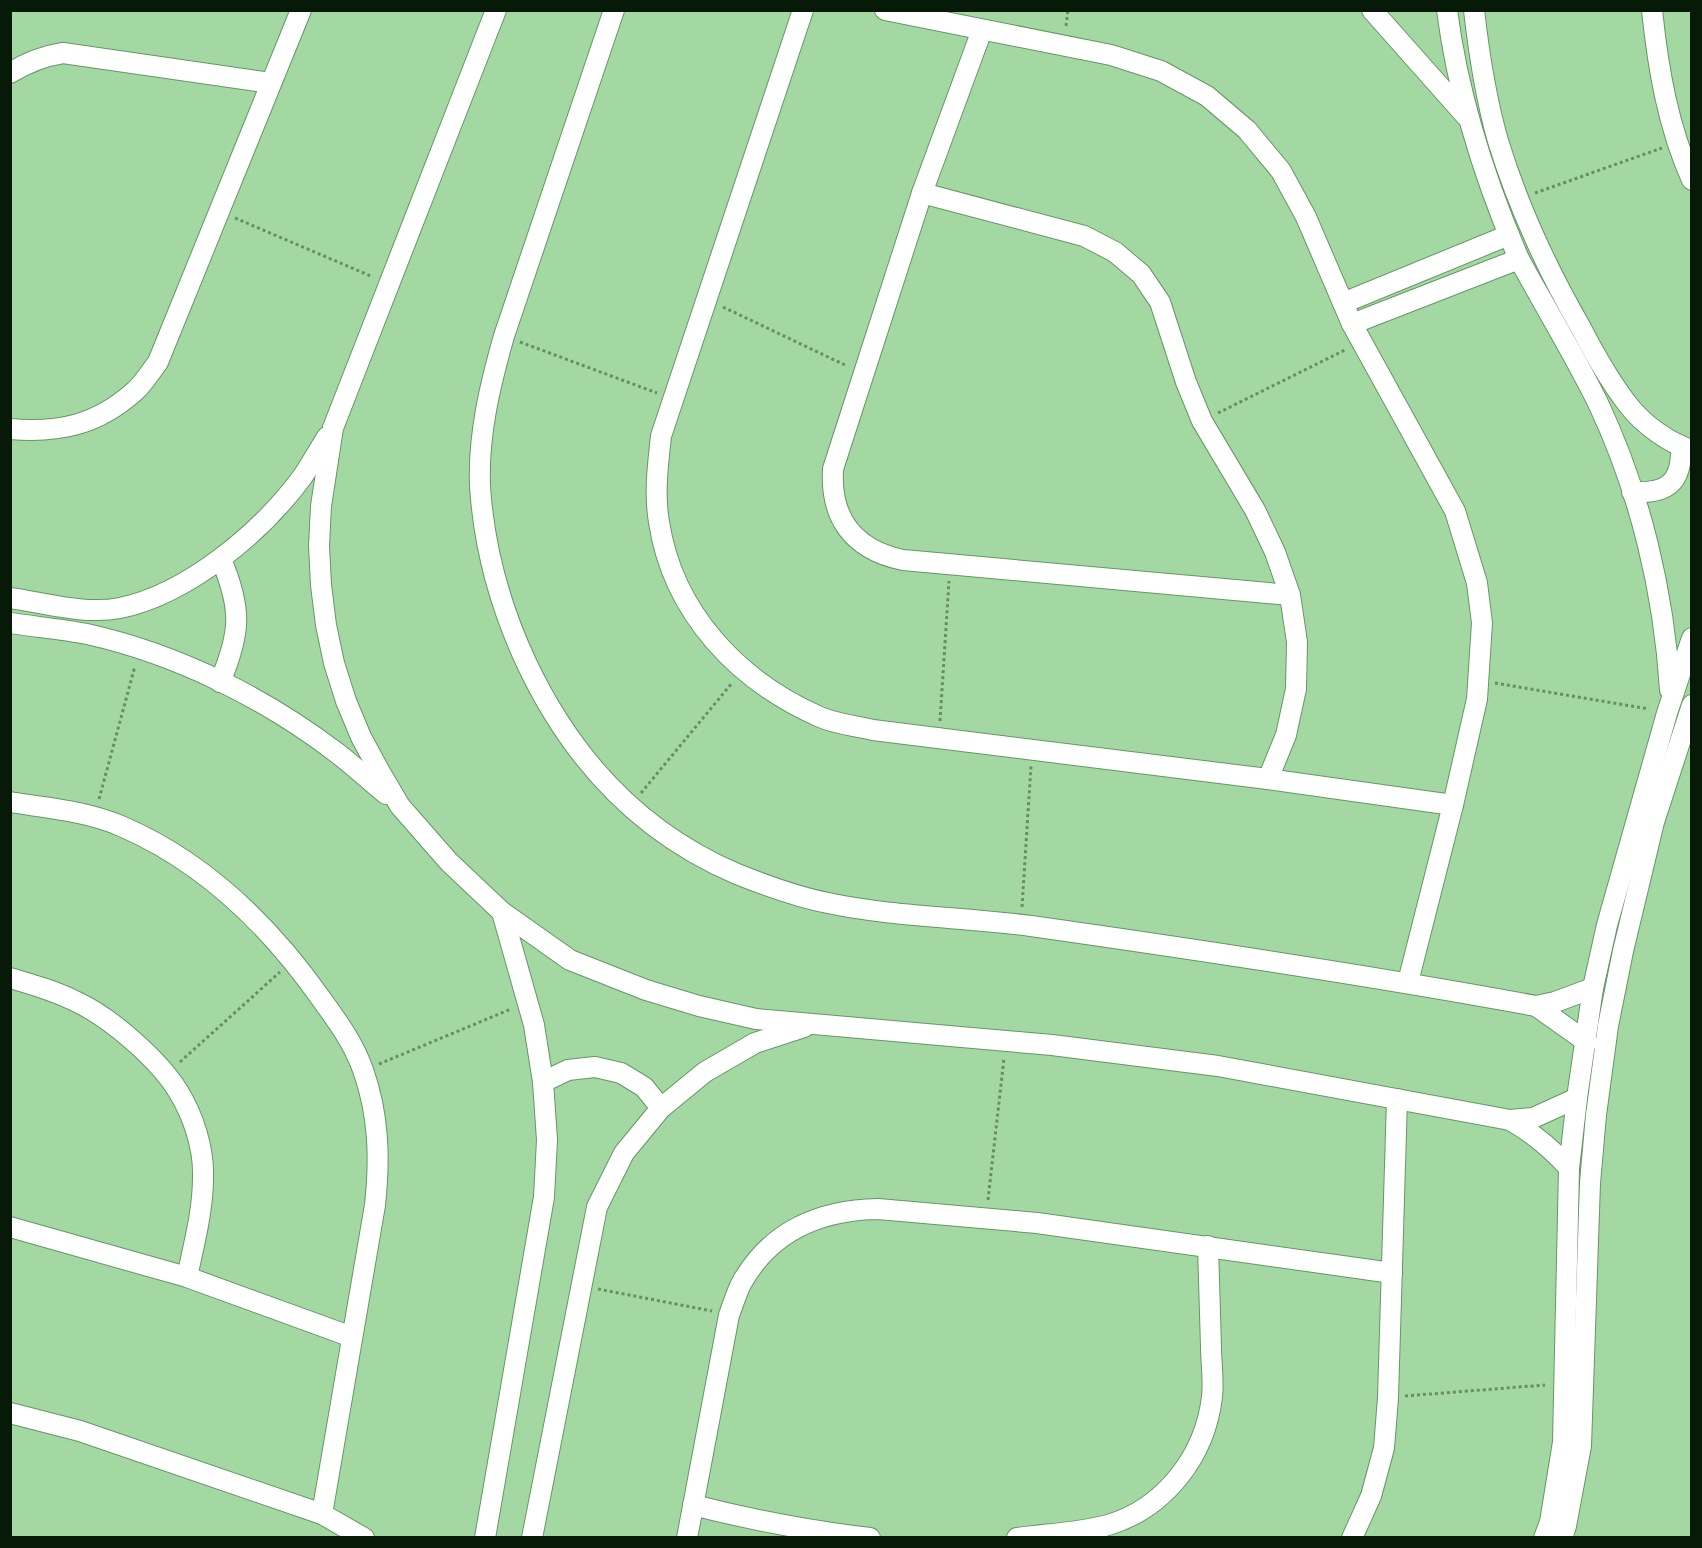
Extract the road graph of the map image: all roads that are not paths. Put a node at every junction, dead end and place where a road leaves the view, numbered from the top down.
1 (301, 10) edge
2 (496, 10) edge
3 (614, 10) edge
4 (803, 10) edge
5 (885, 10) edge
6 (1372, 10) edge
7 (1447, 10) edge
8 (1474, 10) edge
9 (1652, 10) edge
10 (982, 30) junction
11 (10, 74) edge
12 (271, 83) junction
13 (1470, 120) junction
14 (1689, 170) edge
15 (922, 193) junction
16 (1509, 235) junction
17 (1519, 259) junction
18 (1343, 303) junction
19 (1352, 324) junction
20 (333, 428) junction
21 (10, 429) edge
22 (1686, 448) edge
23 (1632, 492) junction
24 (221, 559) junction
25 (1290, 595) junction
26 (10, 598) edge
27 (10, 623) edge
28 (1692, 638) edge
29 (220, 682) junction
30 (1669, 707) junction
31 (1690, 717) edge
32 (1268, 779) junction
33 (10, 802) edge
34 (1453, 805) junction
35 (400, 806) junction
36 (502, 912) junction
37 (10, 978) edge
38 (1408, 982) junction
39 (1593, 988) junction
40 (1536, 1006) junction
41 (810, 1025) junction
42 (1587, 1042) junction
43 (543, 1082) junction
44 (1577, 1098) junction
45 (1397, 1099) junction
46 (661, 1108) junction
47 (1510, 1120) junction
48 (1569, 1167) junction
49 (10, 1227) edge
50 (1208, 1246) junction
51 (1392, 1273) junction
52 (187, 1277) junction
53 (352, 1337) junction
54 (10, 1413) edge
55 (693, 1505) junction
56 (322, 1514) junction
57 (364, 1538) edge
58 (484, 1538) edge
59 (532, 1538) edge
60 (687, 1538) edge
61 (870, 1538) edge
62 (1017, 1538) edge
63 (1352, 1538) edge
64 (1544, 1538) edge
65 (1562, 1538) edge

1 - 12 street
2 - 20 street
3 - 38 street
4 - 32 street
5 - 10 street
6 - 13 street
7 - 13 street
8 - 22 street
9 - 14 street
10 - 15 street
10 - 18 street
11 - 12 street
12 - 21 street
13 - 16 street
15 - 25 street
15 - 25 street
16 - 17 street
16 - 18 street
17 - 19 street
17 - 23 street
18 - 19 street
19 - 34 street
20 - 24 street
20 - 35 street
22 - 23 street
23 - 30 street
24 - 26 street
24 - 29 street
25 - 32 street
27 - 29 street
28 - 30 street
29 - 35 street
30 - 31 street
30 - 39 street
31 - 65 street
32 - 34 street
33 - 53 street
34 - 38 street
35 - 36 street
36 - 41 street
36 - 43 street
37 - 52 street
38 - 40 street
39 - 40 street
39 - 42 street
40 - 42 street
41 - 45 street
41 - 46 street
42 - 44 street
43 - 46 street
43 - 58 street
44 - 47 street
44 - 48 street
45 - 47 street
45 - 51 street
46 - 59 street
47 - 48 street
48 - 64 street
49 - 52 street
50 - 51 street
50 - 55 street
50 - 62 street
51 - 63 street
52 - 53 street
53 - 56 street
54 - 56 street
55 - 60 street
55 - 61 street
56 - 57 street

